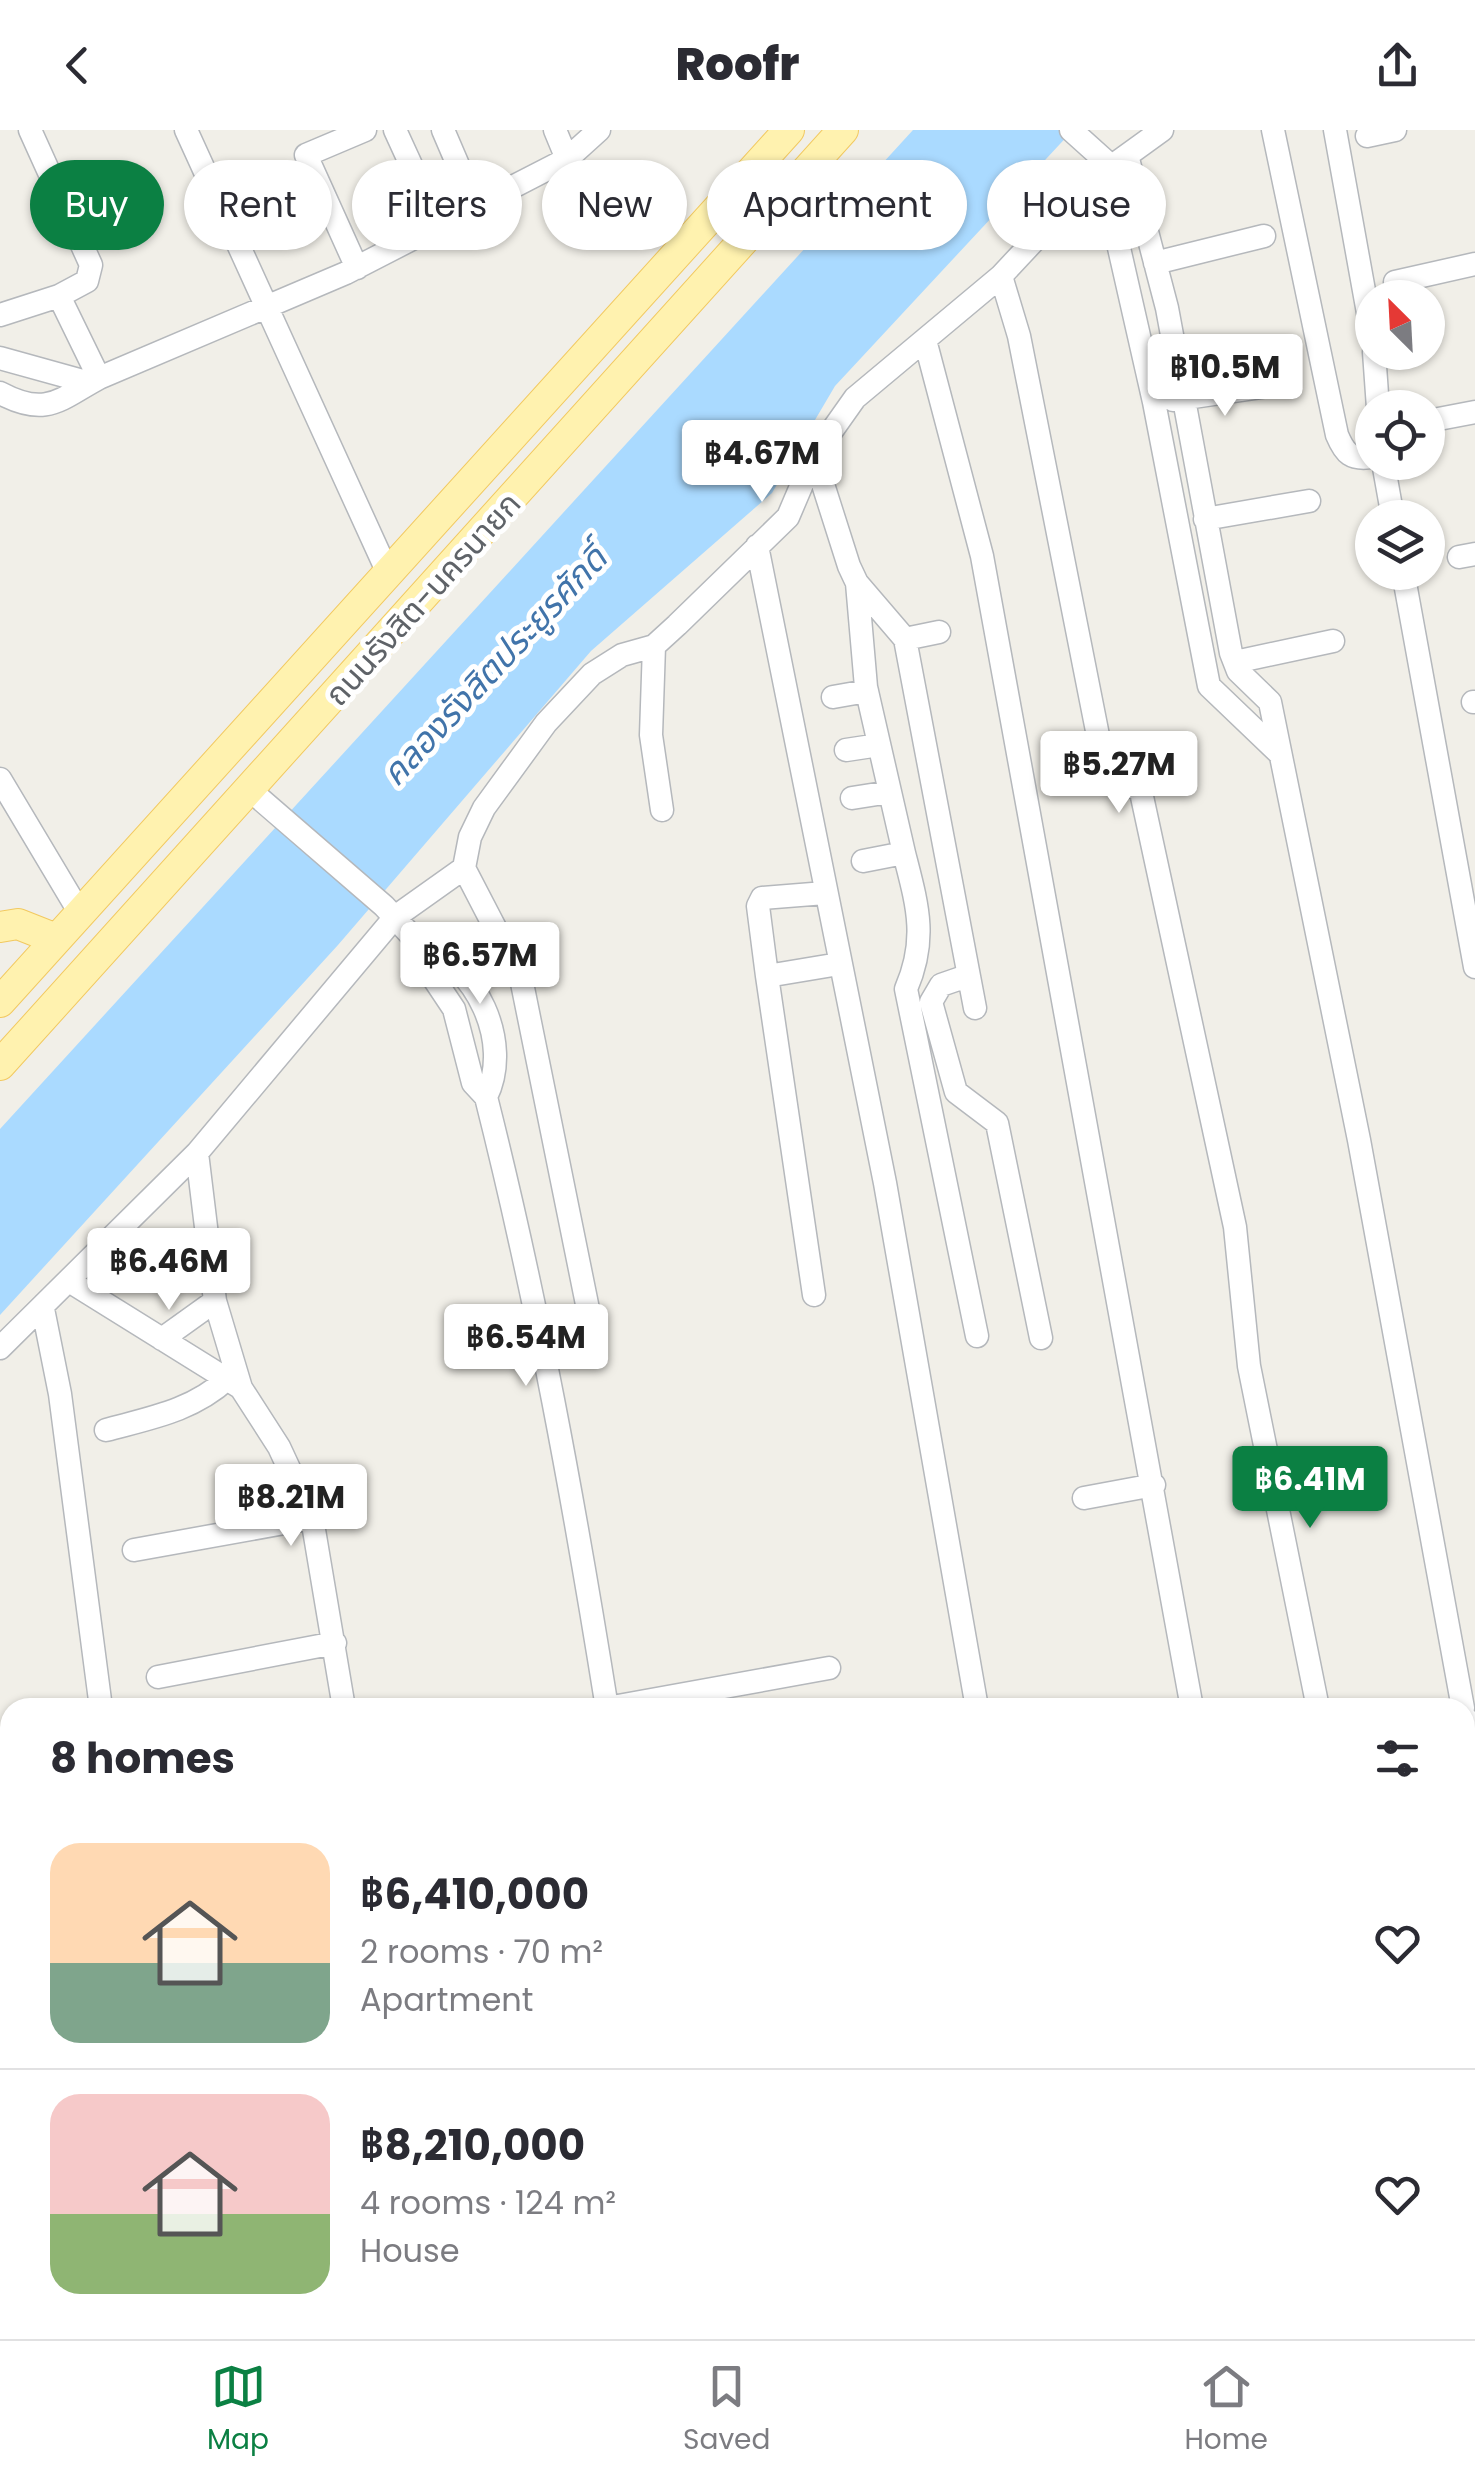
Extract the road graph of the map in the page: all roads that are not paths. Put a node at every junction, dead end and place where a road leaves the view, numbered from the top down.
1 (30, 130) edge
2 (186, 130) edge
3 (364, 130) edge
4 (395, 130) edge
5 (442, 130) edge
6 (555, 130) edge
7 (599, 130) edge
8 (790, 130) edge
9 (843, 130) edge
10 (1162, 130) edge
11 (1273, 130) edge
12 (1336, 130) edge
13 (1396, 130) edge
14 (1075, 133) edge
15 (1367, 136) dead end
16 (567, 159) junction
17 (408, 160) edge
18 (455, 160) edge
19 (1107, 160) edge
20 (1122, 160) edge
21 (522, 183) edge
22 (1264, 236) dead end
23 (392, 250) edge
24 (1028, 250) edge
25 (1128, 250) edge
26 (1149, 250) edge
27 (1154, 263) junction
28 (1475, 264) edge
29 (351, 271) junction
30 (1002, 276) junction
31 (1362, 280) edge
32 (1403, 280) edge
33 (59, 296) junction
34 (268, 308) junction
35 (0, 315) edge
36 (925, 340) junction
37 (0, 358) edge
38 (94, 381) junction
39 (1289, 383) dead end
40 (0, 393) edge
41 (1184, 398) junction
42 (1154, 402) junction
43 (1475, 412) edge
44 (1445, 418) edge
45 (814, 456) junction
46 (1355, 458) edge
47 (1309, 501) dead end
48 (1205, 519) junction
49 (757, 546) junction
50 (388, 573) junction
51 (857, 584) junction
52 (1406, 590) edge
53 (939, 632) dead end
54 (905, 638) junction
55 (1333, 642) dead end
56 (654, 646) junction
57 (1234, 662) junction
58 (868, 691) junction
59 (833, 697) dead end
60 (880, 744) junction
61 (846, 750) dead end
62 (1280, 754) junction
63 (0, 779) edge
64 (890, 792) junction
65 (259, 797) junction
66 (852, 798) dead end
67 (662, 810) dead end
68 (904, 853) junction
69 (863, 861) dead end
70 (464, 868) junction
71 (826, 893) junction
72 (390, 912) junction
73 (80, 913) junction
74 (0, 927) edge
75 (56, 939) junction
76 (839, 964) junction
77 (1475, 966) edge
78 (767, 976) junction
79 (967, 976) junction
80 (0, 1002) edge
81 (975, 1008) dead end
82 (0, 1065) edge
83 (197, 1154) junction
84 (69, 1282) junction
85 (814, 1295) dead end
86 (216, 1301) junction
87 (43, 1308) junction
88 (590, 1319) dead end
89 (978, 1336) dead end
90 (1041, 1338) dead end
91 (162, 1339) junction
92 (0, 1348) edge
93 (234, 1384) junction
94 (106, 1430) dead end
95 (1154, 1485) junction
96 (1084, 1498) dead end
97 (312, 1518) junction
98 (134, 1550) dead end
99 (335, 1643) junction
100 (829, 1668) dead end
101 (158, 1677) dead end
102 (100, 1698) edge
103 (343, 1698) edge
104 (606, 1698) edge
105 (663, 1698) edge
106 (976, 1698) edge
107 (1190, 1698) edge
108 (1316, 1698) edge
109 (1461, 1698) edge

1 - 33 street
2 - 34 street
3 - 29 street
4 - 17 street
5 - 18 street
6 - 16 street
7 - 16 street
8 - 50 main road, ถนนรังสิต-นครนายก
9 - 65 main road, ถนนรังสิต-นครนายก
10 - 20 street
11 - 46 street
12 - 31 street
13 - 15 street
14 - 19 street
16 - 21 street
22 - 27 street
23 - 29 street
24 - 30 street
25 - 42 street
26 - 27 street
27 - 41 street
28 - 32 street
29 - 34 street
30 - 36 street
30 - 108 street
33 - 35 street
33 - 38 street
34 - 38 street
34 - 50 street
36 - 45 street
36 - 95 street
37 - 38 street
38 - 40 street
39 - 41 street
41 - 42 street
41 - 48 street
42 - 62 street
43 - 44 street
45 - 49 street
45 - 51 street
47 - 48 street
48 - 57 street
49 - 56 street
49 - 71 street
50 - 73 main road, ถนนรังสิต-นครนายก
51 - 54 street
51 - 58 street
52 - 77 street
53 - 54 street
54 - 79 street
55 - 57 street
56 - 67 street
56 - 70 street
57 - 62 street
58 - 59 street
58 - 60 street
60 - 61 street
60 - 64 street
62 - 109 street
63 - 73 street
64 - 66 street
64 - 68 street
65 - 72 street
65 - 82 main road, ถนนรังสิต-นครนายก
68 - 69 street
68 - 89 street
70 - 72 street
70 - 88 street
71 - 76 street
71 - 78 street
72 - 83 street
72 - 104 street
73 - 75 main road, ถนนรังสิต-นครนายก
74 - 75 main road
75 - 80 main road, ถนนรังสิต-นครนายก
76 - 78 street
76 - 106 street
78 - 85 street
79 - 81 street
79 - 90 street
83 - 84 street
83 - 86 street
84 - 87 street
84 - 91 street
86 - 91 street
86 - 93 street
87 - 92 street
87 - 102 street
91 - 93 street
93 - 94 street
93 - 97 street
95 - 96 street
95 - 107 street
97 - 98 street
97 - 99 street
99 - 101 street
99 - 103 street
100 - 105 street

